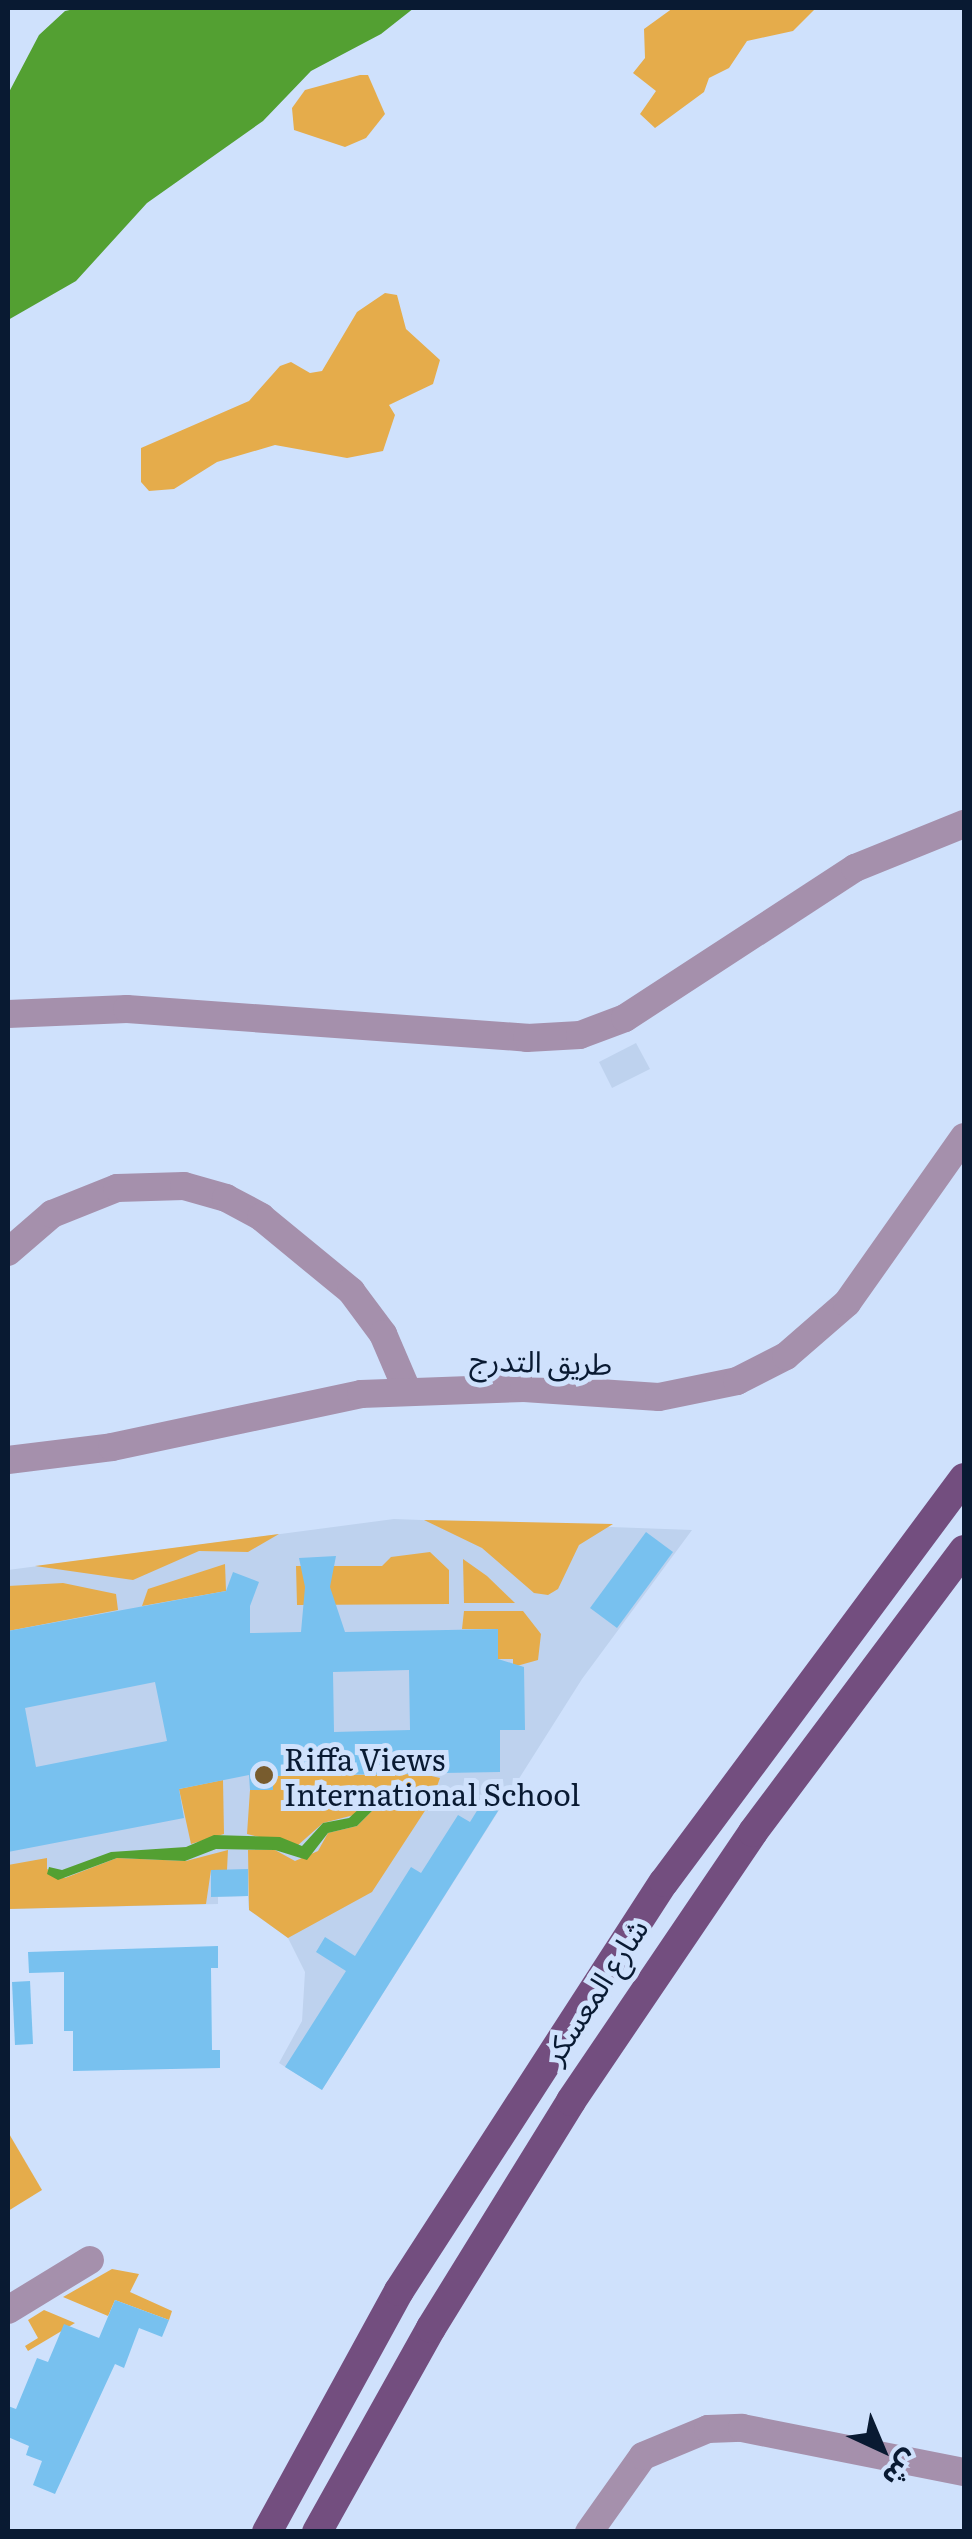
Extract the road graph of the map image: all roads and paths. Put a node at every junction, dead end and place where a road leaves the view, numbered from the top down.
1 (964, 824) edge
2 (8, 1014) edge
3 (964, 1137) edge
4 (8, 1252) edge
5 (408, 1390) junction
6 (8, 1460) edge
7 (964, 1478) edge
8 (964, 1550) edge
9 (90, 2260) dead end
10 (8, 2310) edge
11 (964, 2472) edge
12 (267, 2532) edge
13 (317, 2532) edge
14 (589, 2532) edge

1 - 2 street
3 - 5 street, طريق التدرج
4 - 5 street
5 - 6 street, طريق التدرج
7 - 12 main road, شارع المعسكر
8 - 13 main road, شارع المعسكر
9 - 10 street
11 - 14 street

